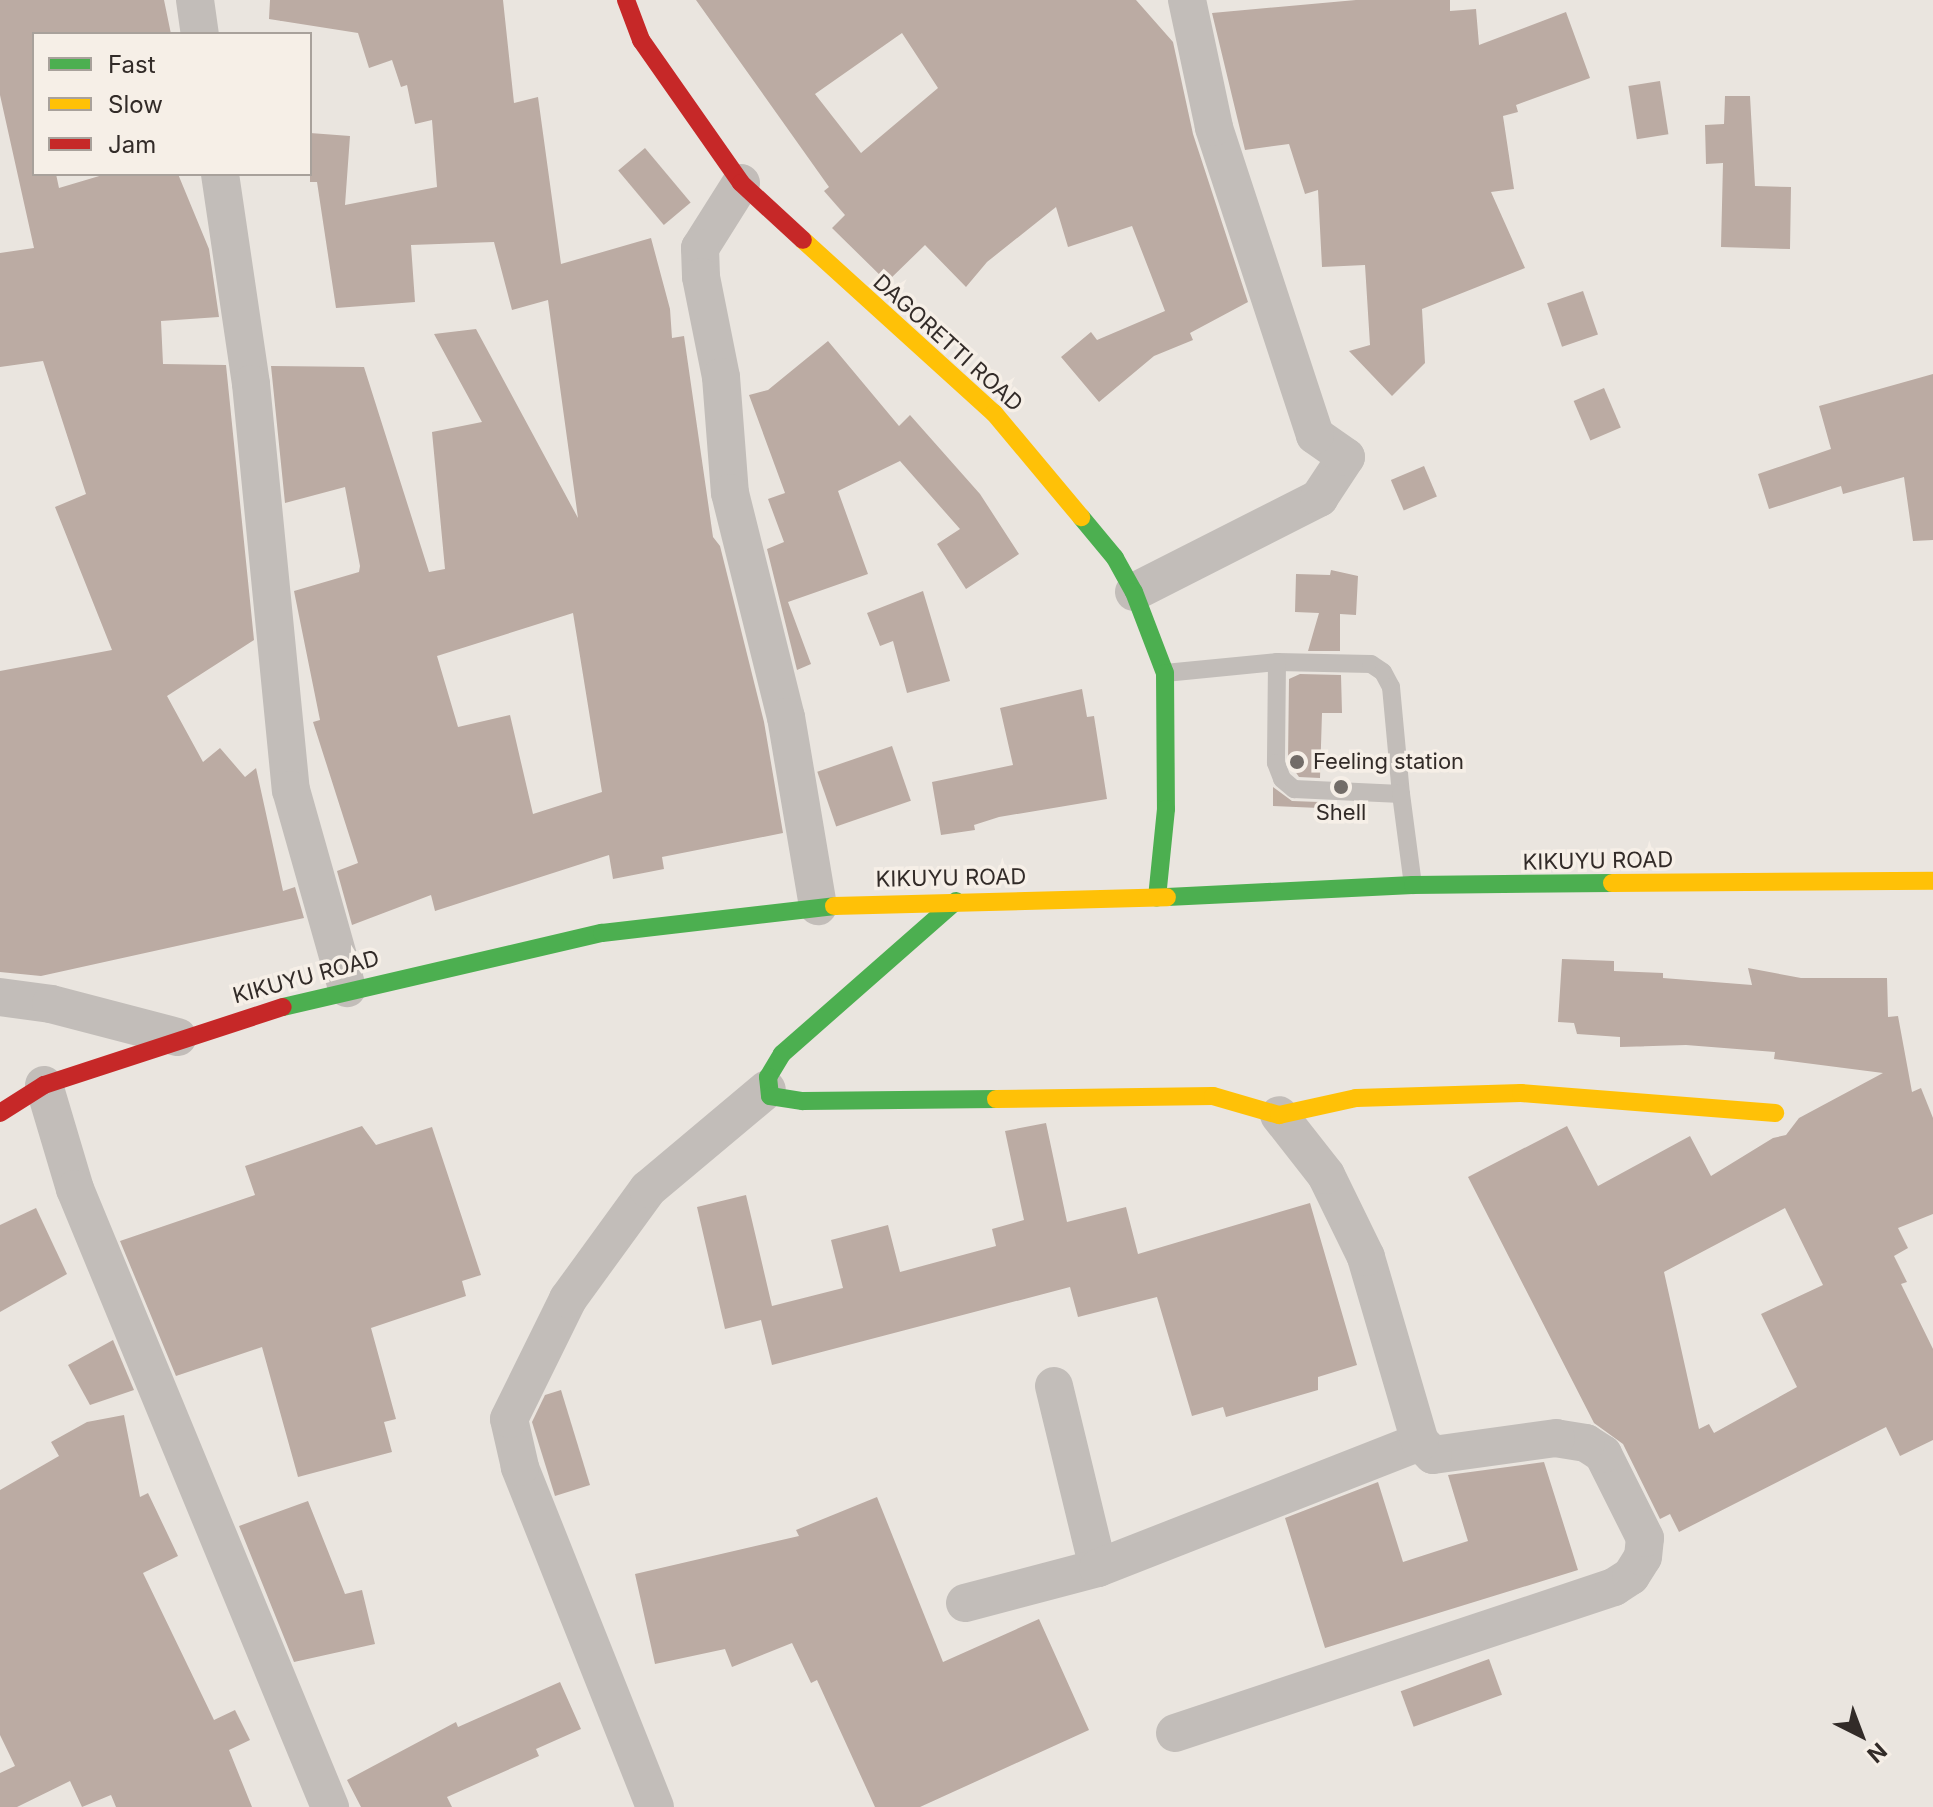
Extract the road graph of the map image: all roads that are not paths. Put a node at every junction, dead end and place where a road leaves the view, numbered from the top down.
1 (195, 0) edge
2 (626, 0) edge
3 (1187, 0) edge
4 (200, 32) edge
5 (220, 176) edge
6 (741, 183) junction
7 (1134, 592) junction
8 (1277, 662) junction
9 (1165, 673) junction
10 (1401, 794) junction
11 (1933, 881) edge
12 (1413, 885) junction
13 (1157, 898) junction
14 (956, 901) junction
15 (818, 906) junction
16 (347, 988) junction
17 (0, 997) edge
18 (178, 1037) junction
19 (44, 1085) junction
20 (767, 1089) junction
21 (0, 1113) edge
22 (1775, 1113) dead end
23 (1279, 1115) junction
24 (1054, 1386) dead end
25 (1420, 1442) junction
26 (1098, 1568) junction
27 (965, 1603) dead end
28 (1175, 1733) dead end
29 (330, 1807) edge
30 (655, 1807) edge

1 - 4 street
2 - 6 main road, DAGORETTI ROAD
3 - 7 street
5 - 16 street
6 - 7 main road, DAGORETTI ROAD
6 - 15 street
7 - 9 main road, DAGORETTI ROAD
8 - 9 lane
8 - 10 lane
8 - 10 lane
9 - 13 main road, DAGORETTI ROAD
10 - 12 lane
11 - 12 main road, KIKUYU ROAD
12 - 13 main road, KIKUYU ROAD
13 - 14 main road, KIKUYU ROAD
14 - 15 main road, KIKUYU ROAD
14 - 20 main road
15 - 16 main road, KIKUYU ROAD
16 - 18 main road, KIKUYU ROAD
17 - 18 street
18 - 19 main road, KIKUYU ROAD
19 - 21 main road, KIKUYU ROAD
19 - 29 street
20 - 23 main road
20 - 30 street
22 - 23 main road
23 - 25 street
24 - 26 street
25 - 26 street
25 - 28 street
26 - 27 street

